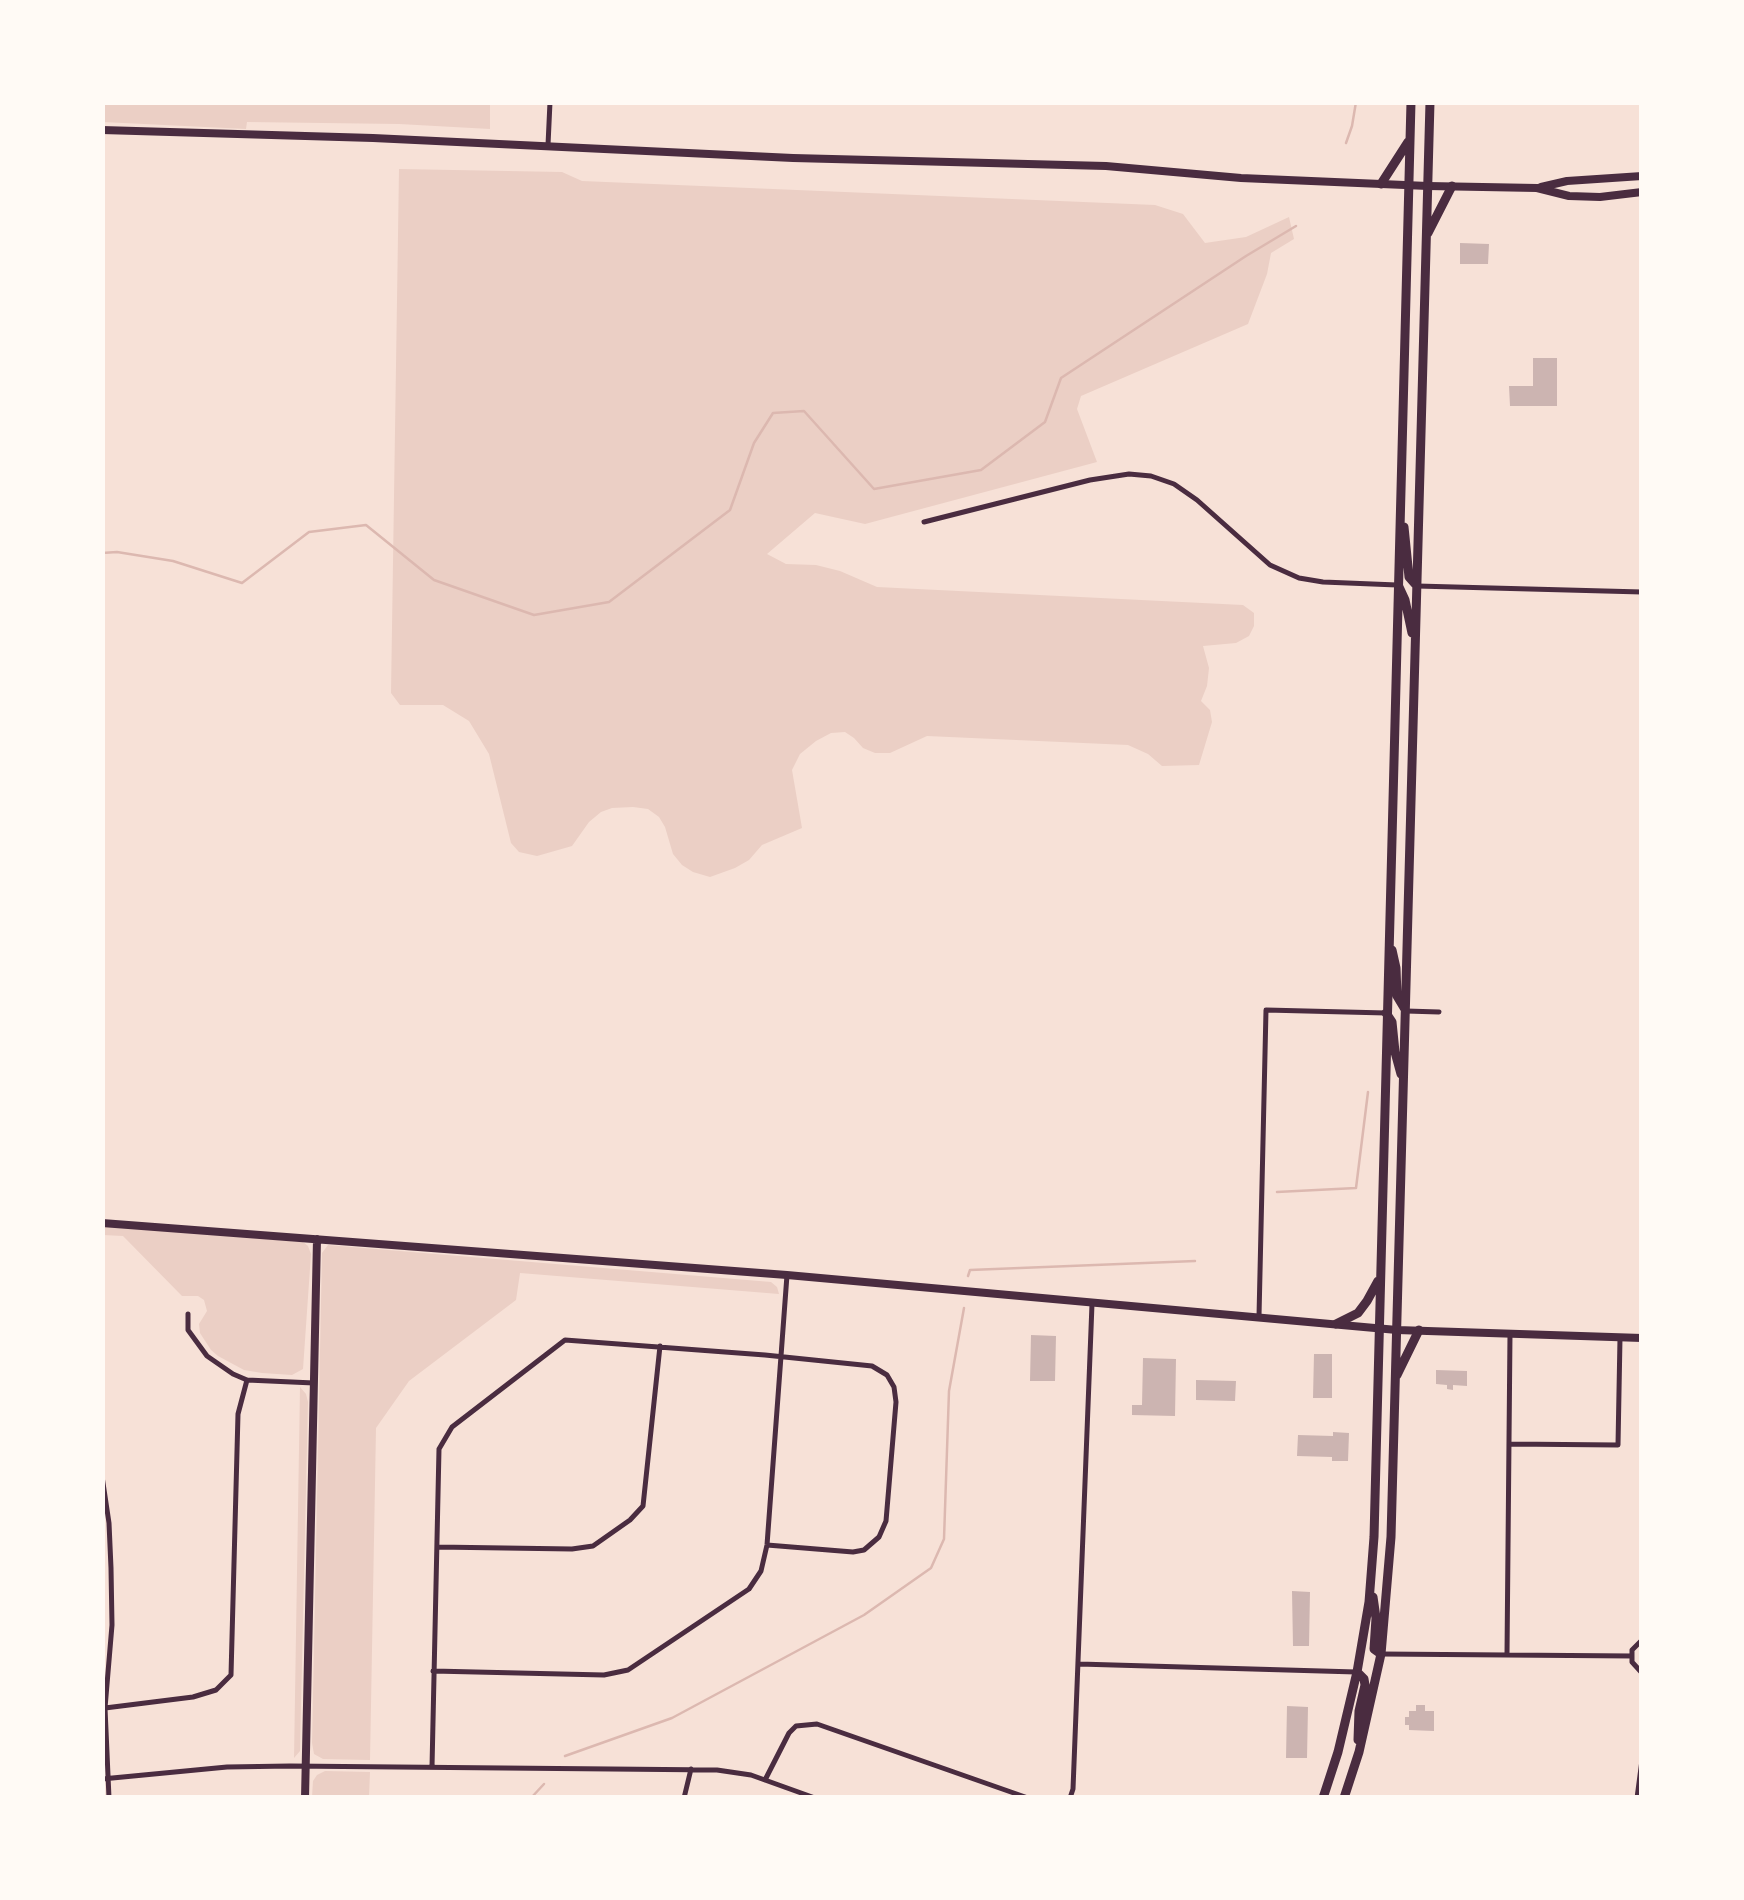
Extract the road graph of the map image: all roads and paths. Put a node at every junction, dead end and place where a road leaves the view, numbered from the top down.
1 (550, 102) edge
2 (1410, 102) edge
3 (1430, 102) edge
4 (102, 130) edge
5 (1410, 140) junction
6 (548, 148) junction
7 (1642, 176) edge
8 (1380, 184) junction
9 (1408, 185) junction
10 (1428, 186) junction
11 (1452, 186) junction
12 (1537, 188) junction
13 (1642, 192) edge
14 (1426, 236) junction
15 (1400, 500) junction
16 (924, 522) dead end
17 (1397, 585) junction
18 (1417, 586) junction
19 (1642, 592) edge
20 (1416, 646) junction
21 (1388, 933) junction
22 (1406, 1011) junction
23 (1440, 1012) dead end
24 (1386, 1013) junction
25 (1404, 1081) junction
26 (102, 1223) edge
27 (316, 1239) junction
28 (787, 1275) junction
29 (1380, 1278) junction
30 (1092, 1301) junction
31 (188, 1314) dead end
32 (1259, 1316) junction
33 (1336, 1324) junction
34 (1378, 1328) junction
35 (1397, 1330) junction
36 (1419, 1330) junction
37 (1510, 1334) junction
38 (1620, 1338) junction
39 (1642, 1338) edge
40 (660, 1346) junction
41 (780, 1356) junction
42 (1396, 1378) junction
43 (247, 1380) junction
44 (314, 1383) junction
45 (1509, 1444) junction
46 (102, 1476) edge
47 (767, 1545) junction
48 (436, 1546) junction
49 (1371, 1576) junction
50 (1642, 1640) edge
51 (1381, 1654) junction
52 (1508, 1654) junction
53 (1632, 1656) junction
54 (1079, 1664) junction
55 (433, 1672) junction
56 (1357, 1672) junction
57 (1642, 1673) edge
58 (105, 1708) junction
59 (1358, 1758) junction
60 (1642, 1760) edge
61 (306, 1766) junction
62 (432, 1767) junction
63 (691, 1769) junction
64 (105, 1780) edge
65 (766, 1780) junction
66 (109, 1798) edge
67 (305, 1798) edge
68 (684, 1798) edge
69 (815, 1798) edge
70 (1028, 1798) edge
71 (1070, 1798) edge
72 (1323, 1798) edge
73 (1344, 1798) edge
74 (1637, 1798) edge

1 - 6 street
2 - 5 main road
3 - 10 main road
4 - 6 street
5 - 8 main road
5 - 9 main road
6 - 8 street
7 - 12 street
8 - 9 street
9 - 10 street
9 - 15 main road
10 - 11 street
10 - 14 main road
11 - 12 street
11 - 14 main road
12 - 13 street
14 - 18 main road
15 - 17 main road
15 - 18 main road
16 - 17 street
17 - 20 main road
17 - 21 main road
18 - 19 street
18 - 20 main road
20 - 22 main road
21 - 22 main road
21 - 24 main road
22 - 23 street
22 - 25 main road
24 - 25 main road
24 - 29 main road
24 - 32 street
25 - 35 main road
26 - 27 street
27 - 28 street
27 - 44 street
28 - 30 street
28 - 41 street
29 - 33 main road
29 - 34 main road
30 - 32 street
30 - 54 street
31 - 43 street
32 - 33 street
33 - 34 street
34 - 35 street
34 - 49 main road
35 - 36 street
35 - 42 main road
36 - 37 street
36 - 42 main road
37 - 38 street
37 - 45 street
38 - 39 street
38 - 45 street
40 - 41 street
40 - 48 street
40 - 48 street
41 - 47 street
41 - 47 street
42 - 51 main road
43 - 44 street
43 - 58 street
44 - 61 street
45 - 52 street
46 - 58 street
47 - 55 street
48 - 55 street
49 - 51 main road
49 - 56 main road
50 - 53 street
51 - 52 street
51 - 59 main road
52 - 53 street
53 - 57 street
54 - 56 street
54 - 71 street
55 - 62 street
56 - 59 main road
56 - 72 main road
58 - 64 street
59 - 73 main road
60 - 74 street
61 - 62 street
61 - 64 street
61 - 67 street
62 - 63 street
63 - 65 street
63 - 68 street
64 - 66 street
65 - 69 street
65 - 70 street

